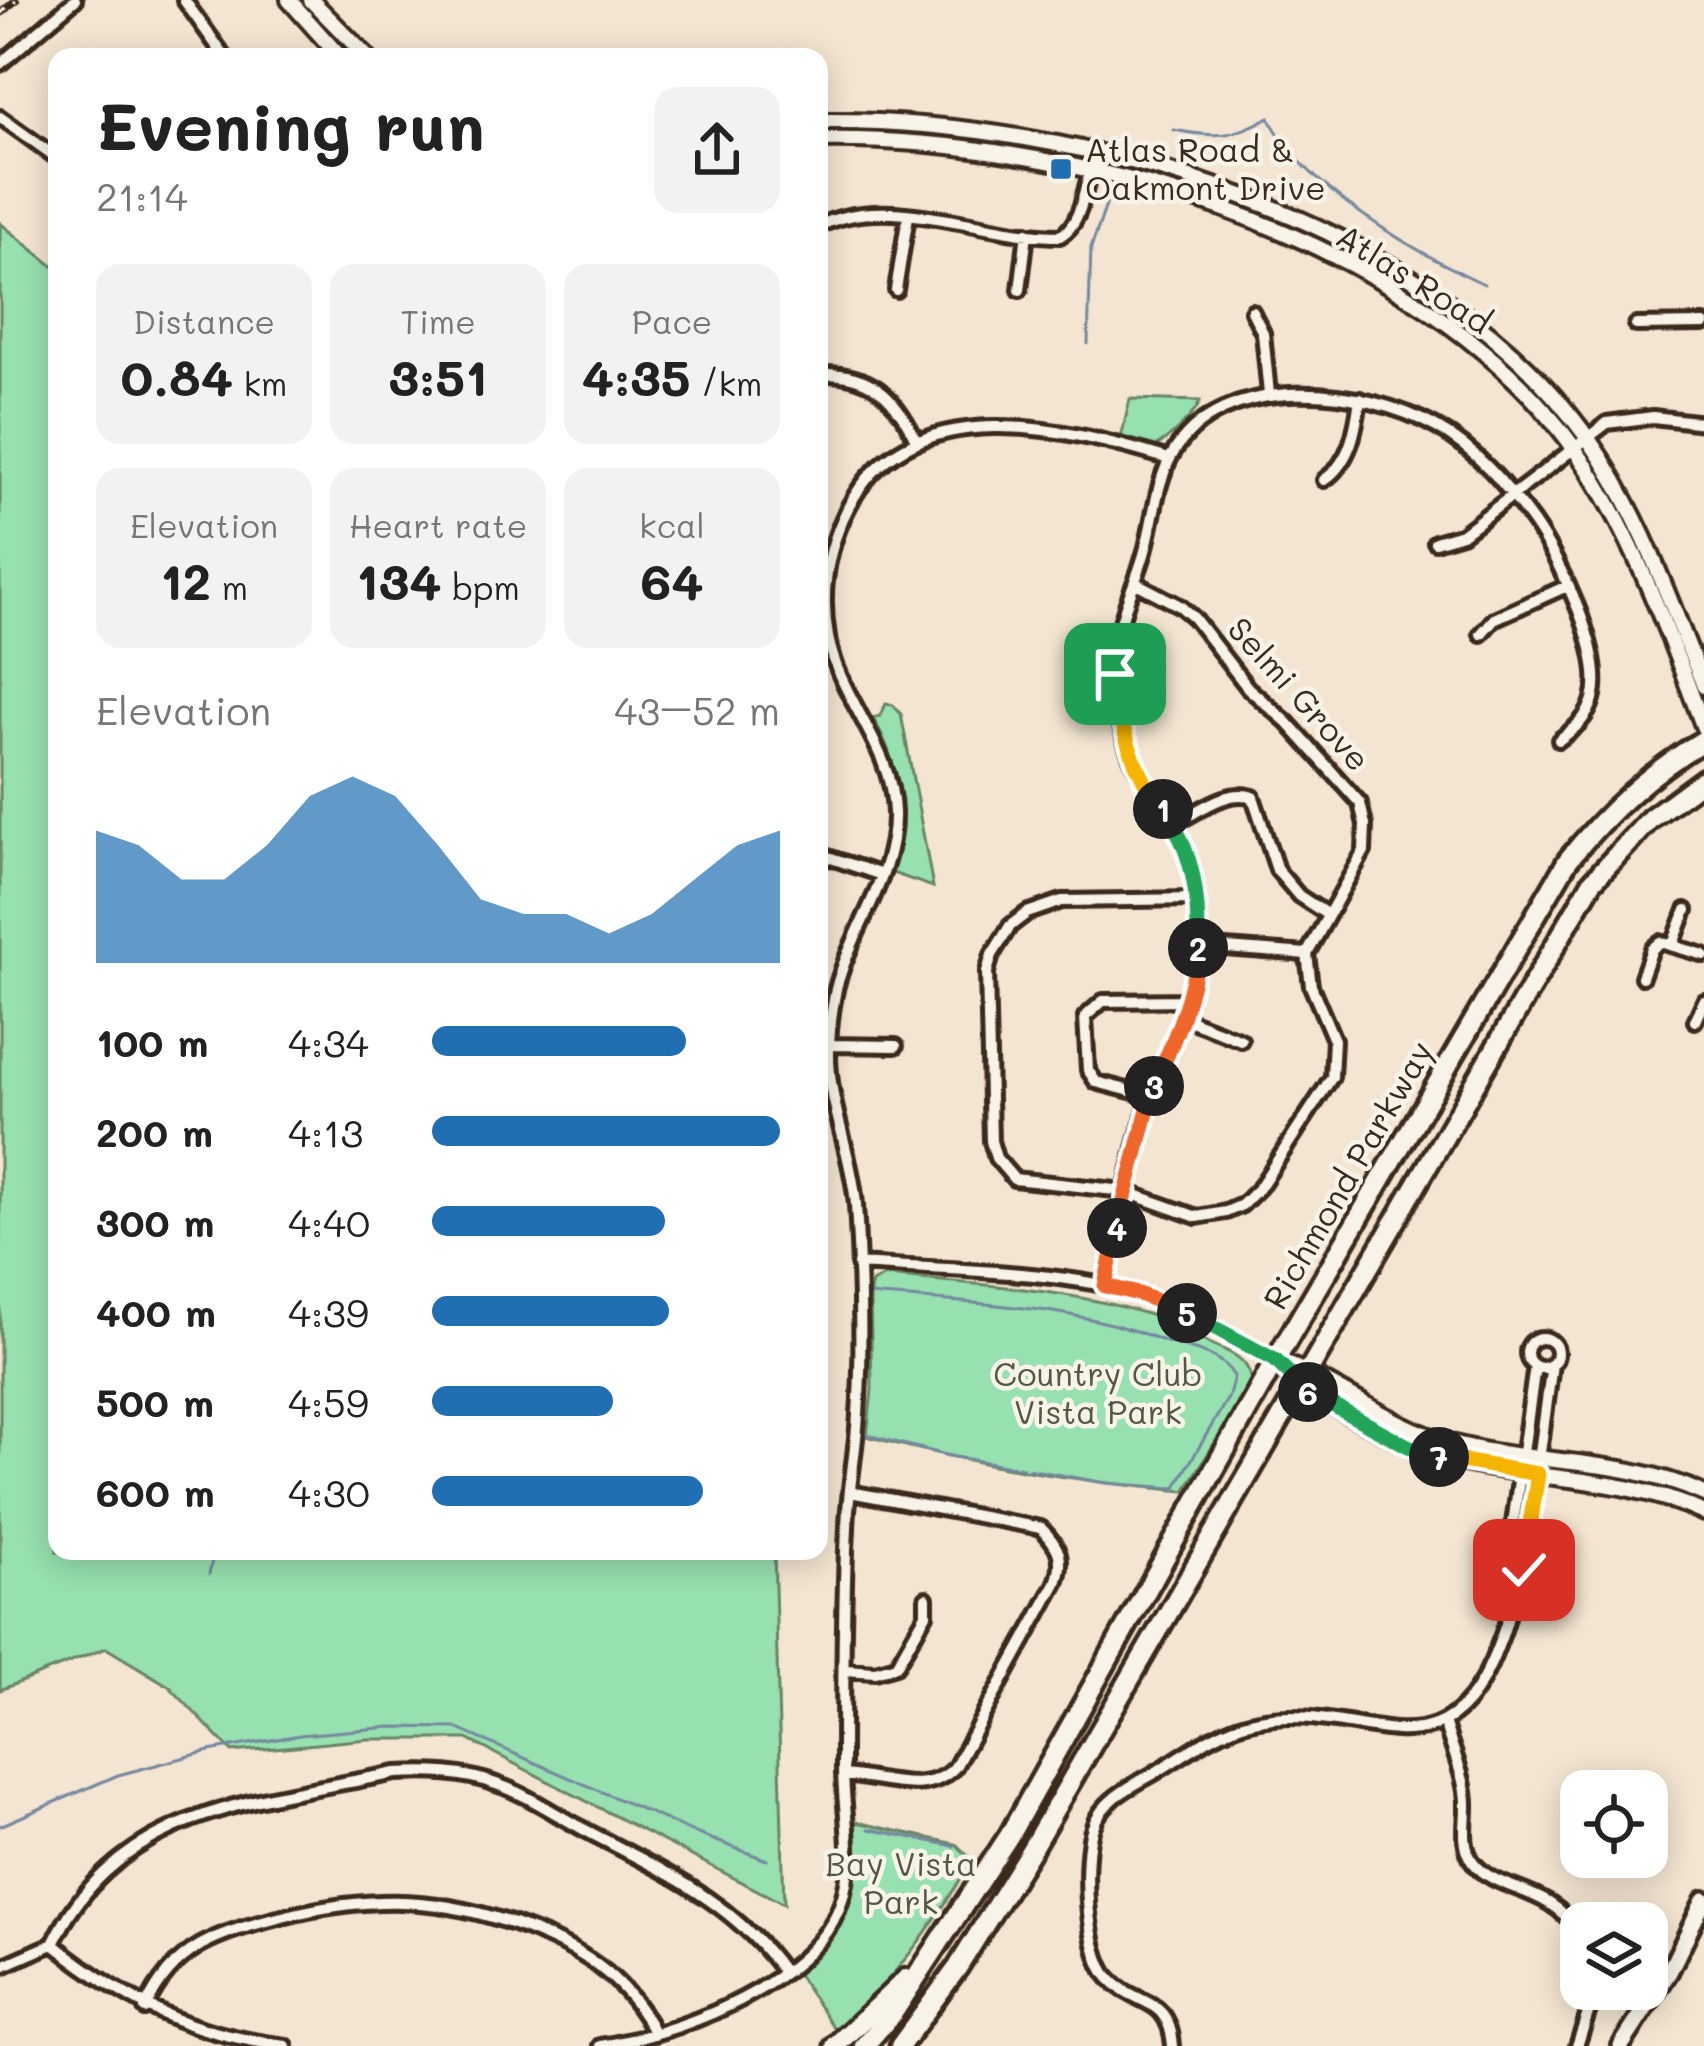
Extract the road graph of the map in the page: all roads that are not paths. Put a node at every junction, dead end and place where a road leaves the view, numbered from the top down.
1 (75, 0) edge
2 (184, 0) edge
3 (289, 0) edge
4 (311, 0) edge
5 (219, 48) edge
6 (332, 48) edge
7 (358, 48) edge
8 (0, 64) edge
9 (0, 117) edge
10 (828, 121) edge
11 (828, 140) edge
12 (1097, 151) junction
13 (48, 152) edge
14 (1089, 168) junction
15 (908, 216) junction
16 (828, 222) edge
17 (1027, 233) junction
18 (896, 290) dead end
19 (1020, 290) dead end
20 (1252, 311) dead end
21 (1704, 324) edge
22 (1636, 325) dead end
23 (828, 375) edge
24 (1269, 394) junction
25 (1360, 399) junction
26 (1704, 424) edge
27 (1587, 437) junction
28 (916, 440) junction
29 (1573, 448) junction
30 (1169, 459) junction
31 (1324, 480) dead end
32 (1513, 495) junction
33 (1435, 542) dead end
34 (828, 562) edge
35 (1136, 583) junction
36 (1567, 586) junction
37 (1481, 634) dead end
38 (828, 638) edge
39 (1704, 686) edge
40 (1704, 728) edge
41 (1559, 740) dead end
42 (1704, 740) edge
43 (1704, 779) edge
44 (1174, 824) junction
45 (828, 857) edge
46 (882, 875) junction
47 (1198, 898) junction
48 (1686, 910) dead end
49 (1328, 915) junction
50 (1670, 943) junction
51 (1198, 946) junction
52 (1307, 954) junction
53 (1704, 956) edge
54 (1642, 977) dead end
55 (1190, 1000) junction
56 (1704, 1001) edge
57 (1184, 1018) junction
58 (1695, 1022) dead end
59 (1241, 1040) dead end
60 (829, 1045) junction
61 (896, 1046) dead end
62 (1150, 1096) junction
63 (1124, 1191) junction
64 (858, 1264) junction
65 (1105, 1286) junction
66 (1275, 1360) junction
67 (1552, 1364) junction
68 (1534, 1366) junction
69 (1302, 1378) junction
70 (1523, 1455) junction
71 (1541, 1457) junction
72 (1520, 1472) junction
73 (1538, 1474) junction
74 (850, 1492) junction
75 (1704, 1494) edge
76 (1704, 1513) edge
77 (1514, 1582) junction
78 (926, 1598) dead end
79 (844, 1670) junction
80 (1445, 1724) junction
81 (843, 1775) junction
82 (1704, 1900) edge
83 (1560, 1911) edge
84 (53, 1945) junction
85 (936, 1951) junction
86 (0, 1967) edge
87 (784, 1973) junction
88 (145, 2008) junction
89 (1590, 2010) edge
90 (656, 2034) junction
91 (286, 2046) edge
92 (600, 2046) edge
93 (835, 2046) edge
94 (864, 2046) edge
95 (900, 2046) edge
96 (1173, 2046) edge
97 (1577, 2046) edge
98 (1621, 2046) edge

1 - 8 street
2 - 5 street
3 - 6 street
4 - 7 street
9 - 13 street
10 - 12 street, Atlas Road
11 - 14 street, Atlas Road
12 - 14 street
12 - 27 street, Atlas Road
14 - 17 street
14 - 29 street, Atlas Road
15 - 16 street
15 - 17 street
15 - 18 street
17 - 19 street
20 - 24 street
21 - 22 street
23 - 28 street
24 - 25 street
24 - 30 street
25 - 31 street
25 - 32 street
26 - 27 street
27 - 29 street
27 - 39 street, Atlas Road
28 - 30 street
28 - 34 street
29 - 32 street
29 - 40 street, Atlas Road
30 - 35 street
32 - 33 street
32 - 36 street
35 - 44 street
35 - 49 street, Selmi Grove
36 - 37 street
36 - 41 street
38 - 46 street
42 - 66 highway, Richmond Parkway
43 - 69 highway, Richmond Parkway
44 - 47 street
44 - 49 street
45 - 46 street
46 - 60 street
47 - 51 street
47 - 63 street
48 - 50 street
49 - 52 street, Selmi Grove
50 - 53 street
50 - 54 street
51 - 52 street
51 - 55 street
52 - 63 street
55 - 57 street
55 - 62 street
56 - 58 street
57 - 59 street
57 - 62 street
60 - 61 street
60 - 64 street
62 - 63 street
63 - 65 street
64 - 65 street
64 - 74 street
65 - 66 street
66 - 69 street
66 - 85 highway, Richmond Parkway
67 - 68 street
67 - 68 street
67 - 71 street
68 - 70 street
69 - 70 street
69 - 72 street
69 - 95 highway, Richmond Parkway
70 - 71 street
70 - 72 street
71 - 73 street
71 - 75 street
72 - 73 street
72 - 77 street
73 - 76 street
73 - 77 street
74 - 79 street
74 - 81 street
77 - 80 street
78 - 79 street
79 - 81 street
80 - 83 street
80 - 96 street
81 - 87 street
82 - 98 main road
84 - 86 street
84 - 87 street
84 - 88 street
85 - 93 highway
85 - 94 highway, Richmond Parkway
87 - 90 street
88 - 90 street
88 - 91 street
89 - 97 street
90 - 92 street

